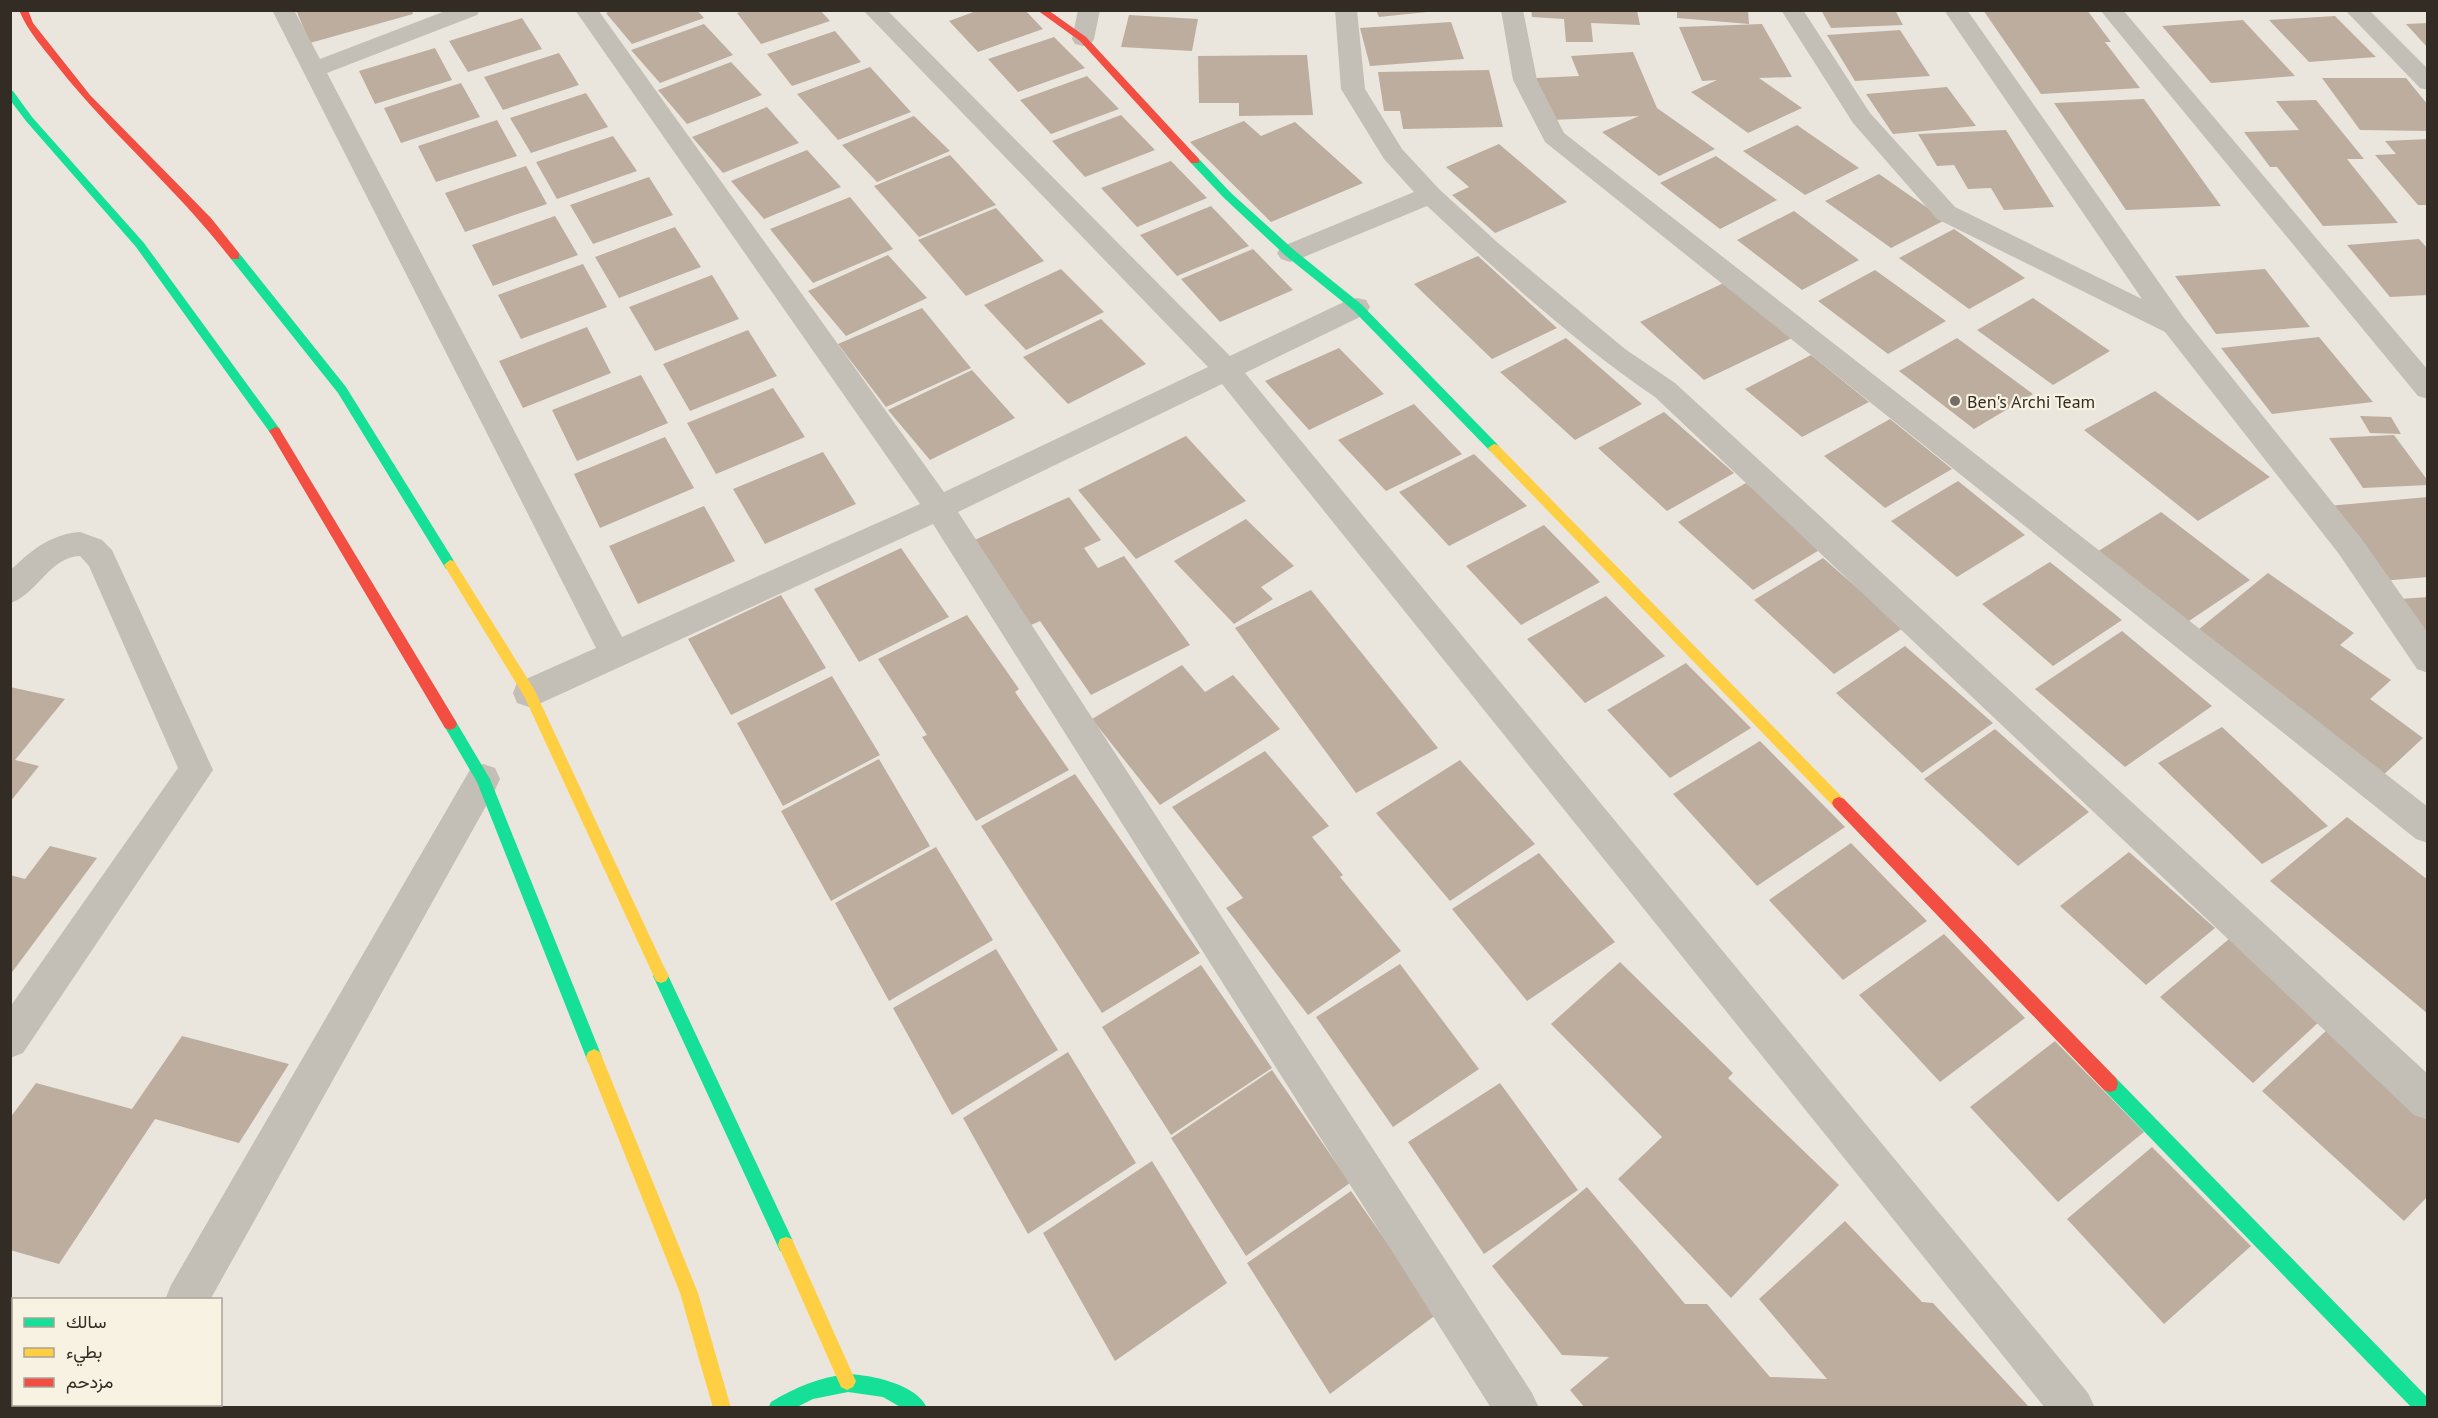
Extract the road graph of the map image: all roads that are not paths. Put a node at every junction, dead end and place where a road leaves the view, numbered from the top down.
1 (22, 10) edge
2 (283, 10) edge
3 (469, 10) edge
4 (586, 10) edge
5 (874, 10) edge
6 (1041, 10) edge
7 (1089, 10) edge
8 (1346, 10) edge
9 (1512, 10) edge
10 (1792, 10) edge
11 (1955, 10) edge
12 (2111, 10) edge
13 (2356, 10) edge
14 (1083, 39) junction
15 (313, 70) junction
16 (2427, 83) edge
17 (10, 93) edge
18 (1430, 195) junction
19 (1290, 253) junction
20 (1357, 307) junction
21 (2174, 326) junction
22 (1227, 370) junction
23 (2427, 389) edge
24 (939, 508) junction
25 (10, 591) edge
26 (614, 653) junction
27 (2427, 660) edge
28 (529, 693) junction
29 (483, 779) junction
30 (2427, 828) edge
31 (10, 1040) edge
32 (2427, 1101) edge
33 (187, 1298) edge
34 (847, 1381) junction
35 (722, 1407) edge
36 (777, 1407) edge
37 (918, 1407) edge
38 (1517, 1407) edge
39 (2073, 1407) edge
40 (2425, 1407) edge

1 - 28 main road
2 - 15 street
3 - 15 street
4 - 24 street
5 - 22 street
6 - 14 main road
7 - 14 street
8 - 18 street
9 - 30 street
10 - 21 street
11 - 21 street
12 - 23 street
13 - 16 street
14 - 19 main road
15 - 26 street
17 - 29 main road
18 - 19 street
18 - 32 street
19 - 20 main road
20 - 22 street
20 - 40 main road
21 - 27 street
22 - 24 street
22 - 39 street
24 - 26 street
24 - 38 street
25 - 31 street
26 - 28 street
28 - 34 main road
29 - 33 street
29 - 35 main road
34 - 36 main road
34 - 37 main road

